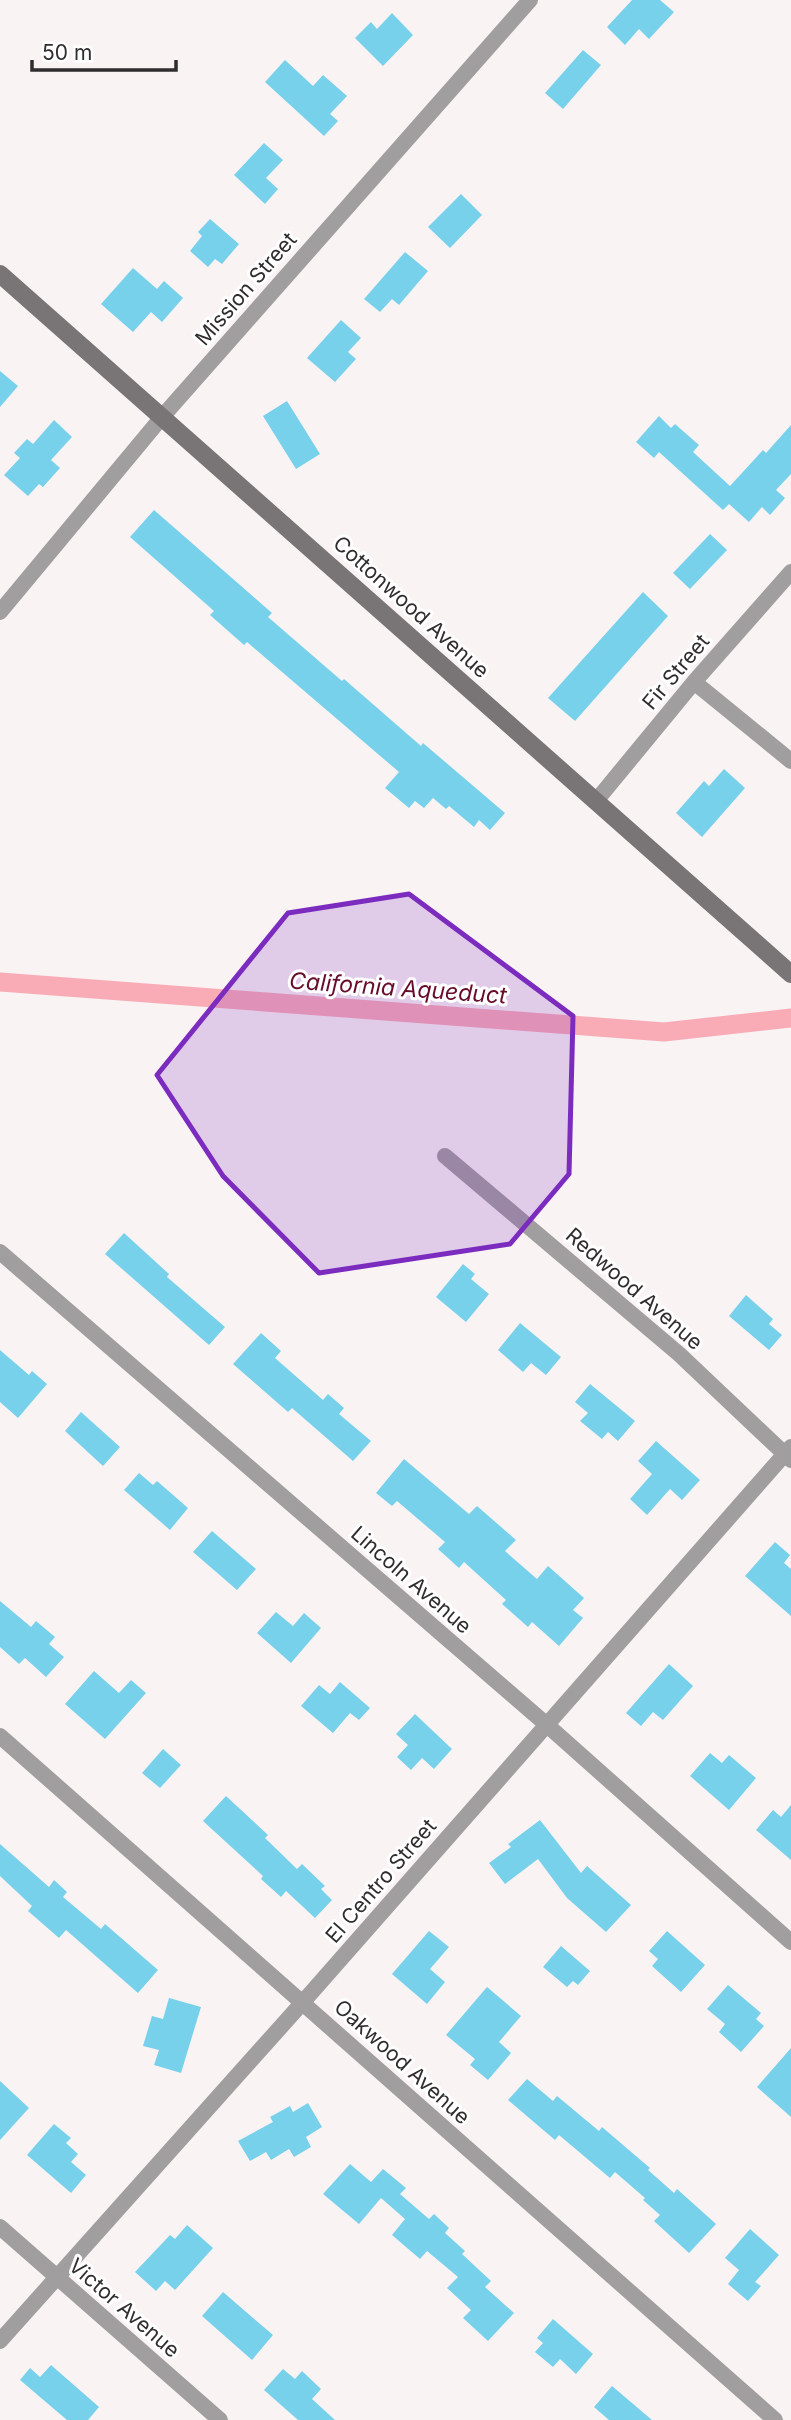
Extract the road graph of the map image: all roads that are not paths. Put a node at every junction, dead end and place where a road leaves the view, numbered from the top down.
1 (530, 0) edge
2 (0, 274) edge
3 (162, 417) junction
4 (791, 572) edge
5 (0, 612) edge
6 (694, 682) junction
7 (791, 761) edge
8 (596, 801) junction
9 (791, 974) edge
10 (445, 1156) dead end
11 (0, 1252) edge
12 (789, 1454) edge
13 (547, 1725) junction
14 (0, 1736) edge
15 (791, 1942) edge
16 (303, 2002) junction
17 (0, 2227) edge
18 (57, 2277) junction
19 (0, 2341) edge
20 (220, 2420) edge
21 (775, 2420) edge

1 - 3 street, Mission Street
2 - 3 street, Cottonwood Avenue
3 - 5 street, Mission Street
3 - 8 street, Cottonwood Avenue
4 - 6 street, Fir Street
6 - 7 street
6 - 8 street, Fir Street
8 - 9 street, Cottonwood Avenue
10 - 12 street, Redwood Avenue
11 - 13 street, Lincoln Avenue
12 - 13 street, El Centro Street
13 - 15 street, Lincoln Avenue
13 - 16 street, El Centro Street
14 - 16 street, Oakwood Avenue
16 - 18 street, El Centro Street
16 - 21 street, Oakwood Avenue
17 - 18 street, Victor Avenue
18 - 19 street, El Centro Street
18 - 20 street, Victor Avenue

